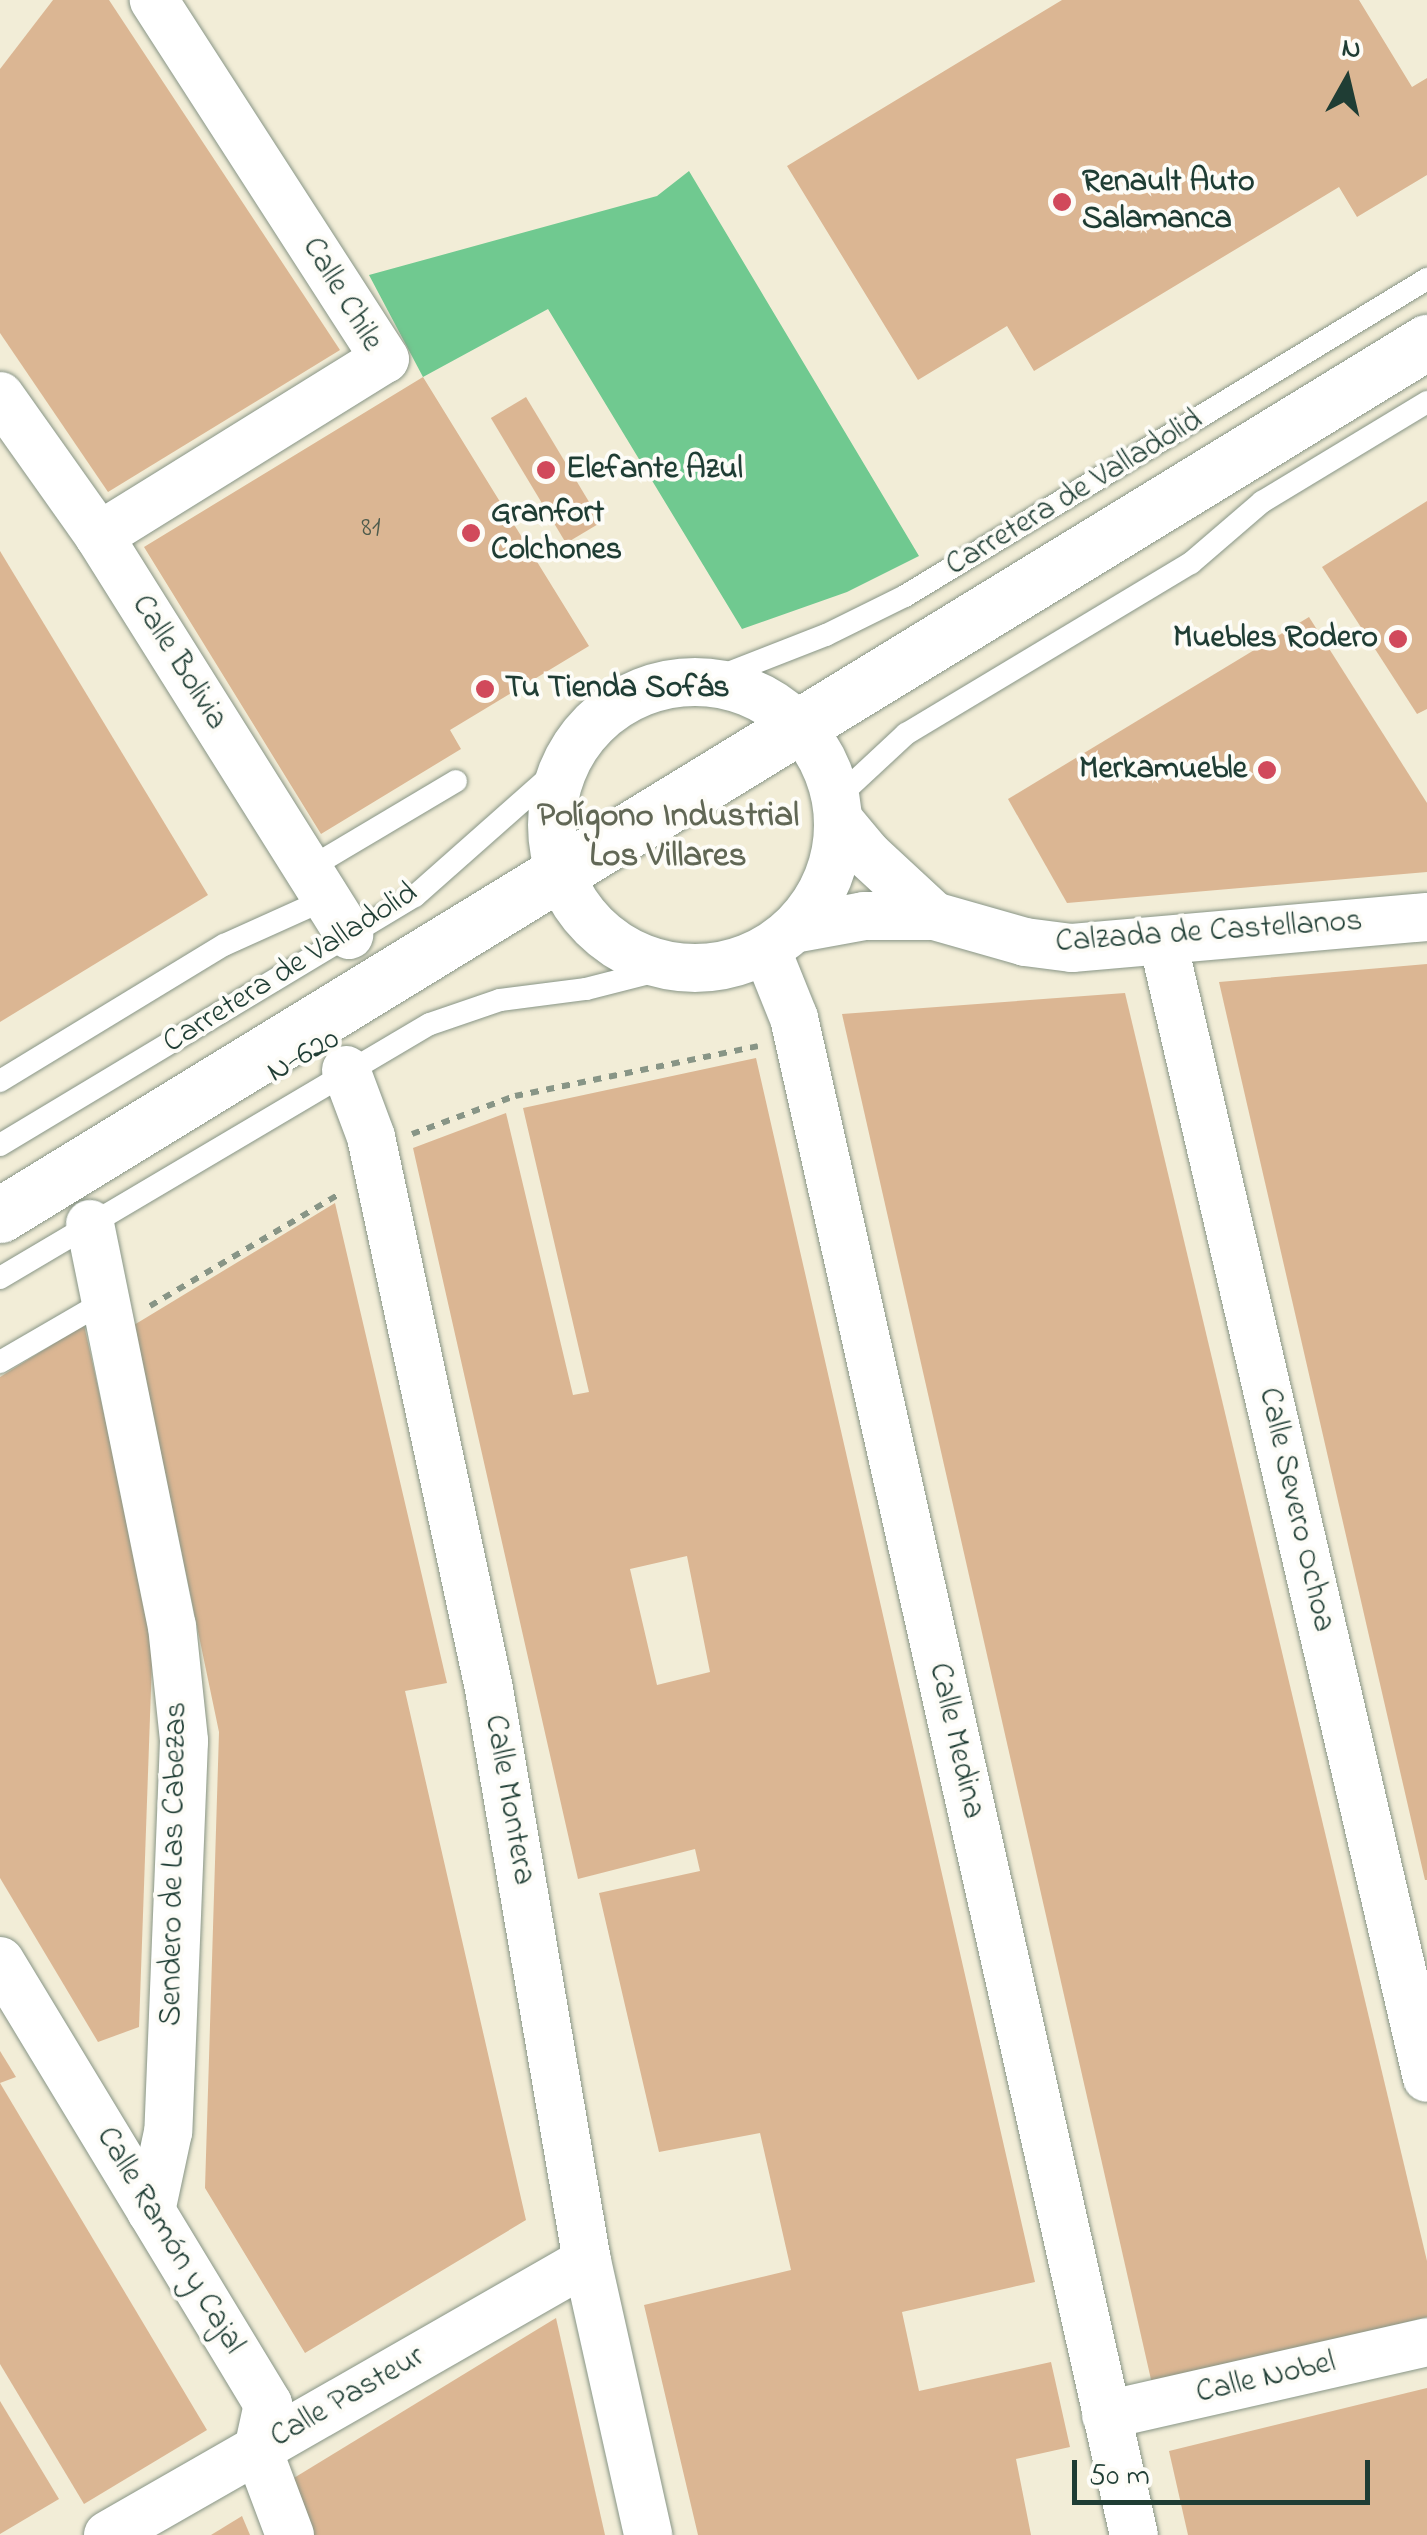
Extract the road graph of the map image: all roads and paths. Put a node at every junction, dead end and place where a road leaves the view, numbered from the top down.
1 (154, 0) edge
2 (1427, 280) edge
3 (1427, 342) edge
4 (0, 396) edge
5 (1427, 402) edge
6 (99, 536) junction
7 (708, 681) junction
8 (798, 724) junction
9 (562, 766) junction
10 (456, 781) dead end
11 (837, 809) junction
12 (559, 875) junction
13 (328, 901) junction
14 (934, 916) junction
15 (1427, 917) edge
16 (780, 940) junction
17 (1163, 942) junction
18 (672, 966) junction
19 (798, 1036) junction
20 (346, 1070) junction
21 (0, 1082) edge
22 (0, 1146) edge
23 (376, 1161) junction
24 (0, 1216) edge
25 (90, 1224) junction
26 (0, 1278) edge
27 (110, 1314) junction
28 (0, 1362) edge
29 (1414, 1957) edge
30 (0, 1961) edge
31 (1427, 2078) edge
32 (151, 2211) junction
33 (588, 2261) junction
34 (1427, 2342) edge
35 (1106, 2415) junction
36 (258, 2450) junction
37 (108, 2535) edge
38 (290, 2535) edge
39 (648, 2535) edge
40 (1134, 2535) edge

1 - 6 street, Calle Chile
2 - 7 lane, Carretera de Valladolid
3 - 8 highway, Carretera de Valladolid
4 - 6 street, Calle Bolivia
5 - 11 lane
6 - 13 street, Calle Bolivia
7 - 8 street, Carretera de Valladolid
7 - 9 street, Carretera de Valladolid
8 - 11 street, Carretera de Valladolid
8 - 12 highway, Carretera de Valladolid
9 - 12 street, Carretera de Valladolid
9 - 13 lane, Carretera de Valladolid
10 - 13 lane
11 - 14 street, Calzada de Castellanos
11 - 16 street
12 - 18 street, Carretera de Valladolid
12 - 24 highway, Carretera de Valladolid
13 - 21 lane
13 - 22 lane, Carretera de Valladolid
14 - 16 street, Calzada de Castellanos
14 - 17 street, Calzada de Castellanos
15 - 17 street, Calzada de Castellanos
16 - 18 street, Carretera de Valladolid
16 - 19 street, Calle Medina
17 - 29 street, Calle Severo Ochoa
18 - 20 lane, N-620
19 - 23 path
19 - 35 street, Calle Medina
20 - 23 street, Calle Montera
20 - 25 lane, N-620
23 - 27 path
23 - 33 street, Calle Montera
25 - 26 lane, N-620
25 - 27 street, Sendero de Las Cabezas
27 - 28 lane
27 - 32 street, Sendero de Las Cabezas
29 - 31 street, Calle Severo Ochoa
30 - 32 street, Calle Ramón y Cajal
32 - 36 street, Calle Ramón y Cajal
33 - 36 street, Calle Pasteur
33 - 39 street, Calle Montera
34 - 35 street, Calle Nobel
35 - 40 street, Calle Medina
36 - 37 street, Calle Pasteur
36 - 38 street

